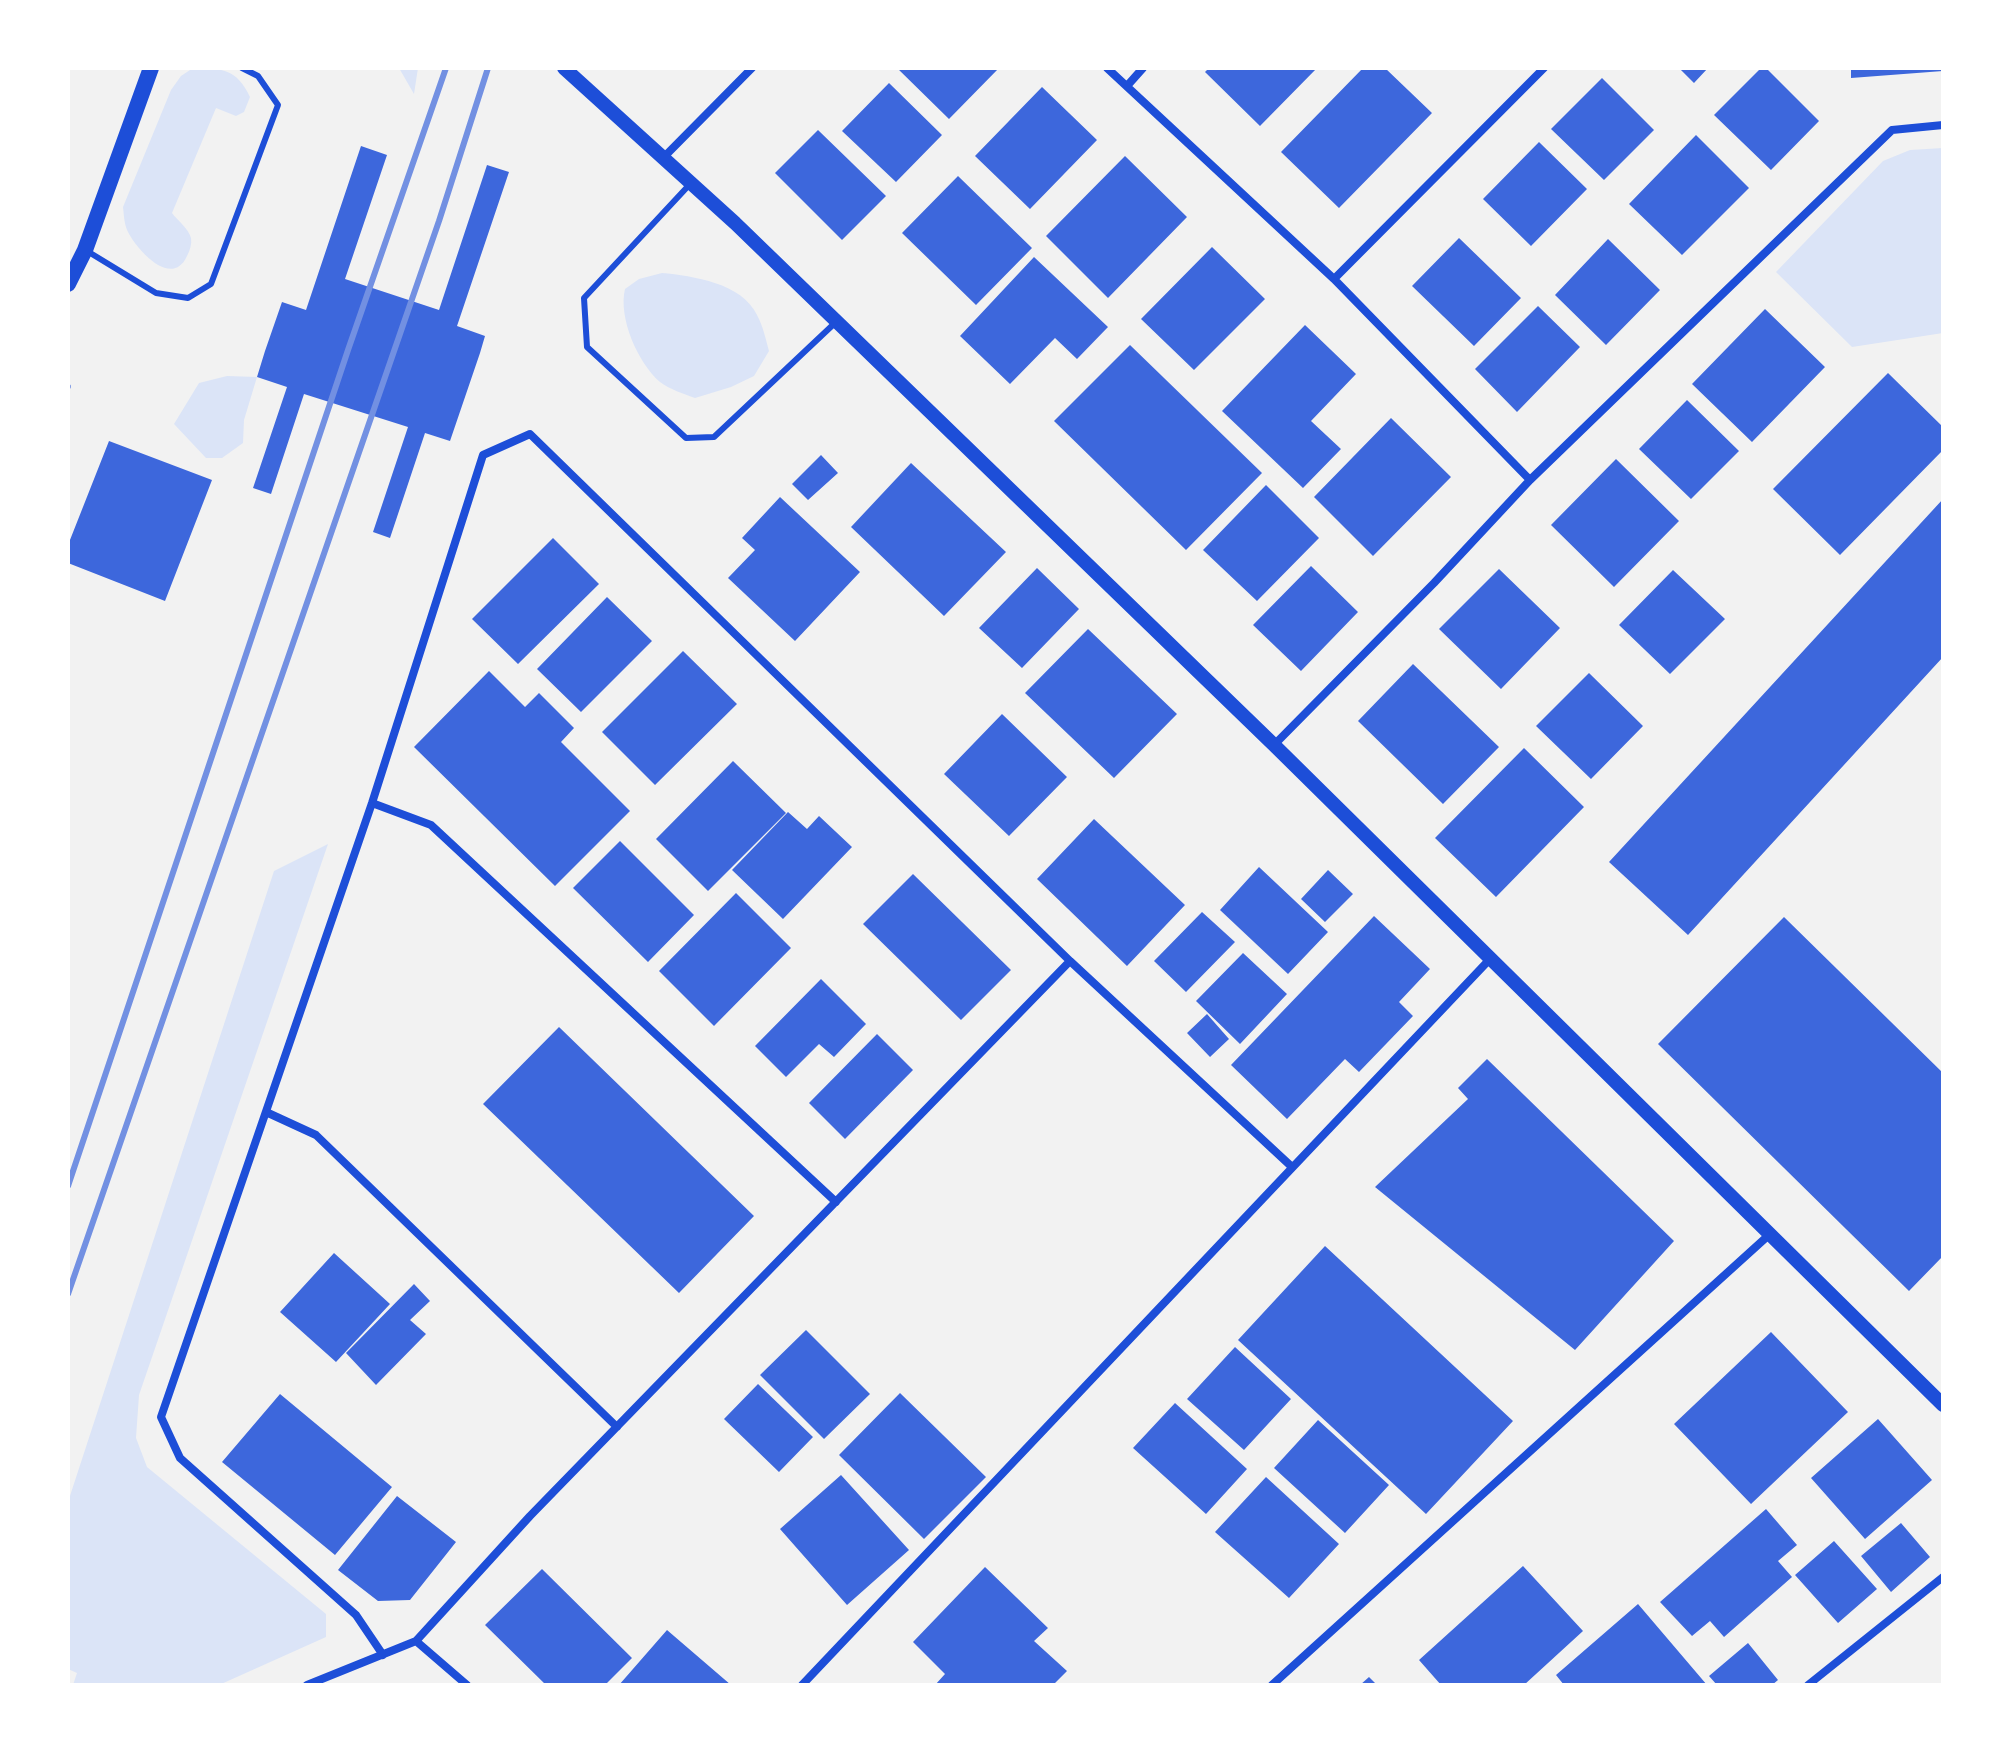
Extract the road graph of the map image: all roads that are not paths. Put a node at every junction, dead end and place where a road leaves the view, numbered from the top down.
1 (151, 68) edge
2 (242, 68) edge
3 (564, 68) edge
4 (752, 68) edge
5 (1107, 68) edge
6 (1143, 68) edge
7 (1544, 68) edge
8 (1127, 86) junction
9 (1943, 125) edge
10 (664, 157) junction
11 (691, 183) junction
12 (85, 250) junction
13 (70, 274) edge
14 (1334, 279) junction
15 (836, 322) junction
16 (1530, 480) junction
17 (1274, 745) junction
18 (372, 803) junction
19 (1490, 959) junction
20 (1070, 961) junction
21 (266, 1112) junction
22 (1292, 1167) junction
23 (836, 1202) junction
24 (1770, 1234) junction
25 (1943, 1405) edge
26 (617, 1427) junction
27 (1943, 1577) edge
28 (416, 1641) junction
29 (383, 1655) junction
30 (307, 1685) edge
31 (467, 1685) edge
32 (802, 1685) edge
33 (1272, 1685) edge
34 (1808, 1685) edge

1 - 12 main road
2 - 12 lane
3 - 10 street
4 - 10 street
5 - 8 street
6 - 8 street
7 - 14 street
8 - 14 street
9 - 16 street
10 - 11 street
11 - 15 street
11 - 15 lane
12 - 13 main road
14 - 16 street
15 - 17 street
16 - 17 street
17 - 19 street
18 - 20 street
18 - 21 street
18 - 23 street
19 - 22 street
19 - 24 street
20 - 22 street
20 - 23 street
21 - 26 street
21 - 29 street
22 - 32 street
23 - 26 street
24 - 25 street
24 - 33 street
26 - 28 street
27 - 34 street
28 - 29 street
28 - 31 street
29 - 30 street

